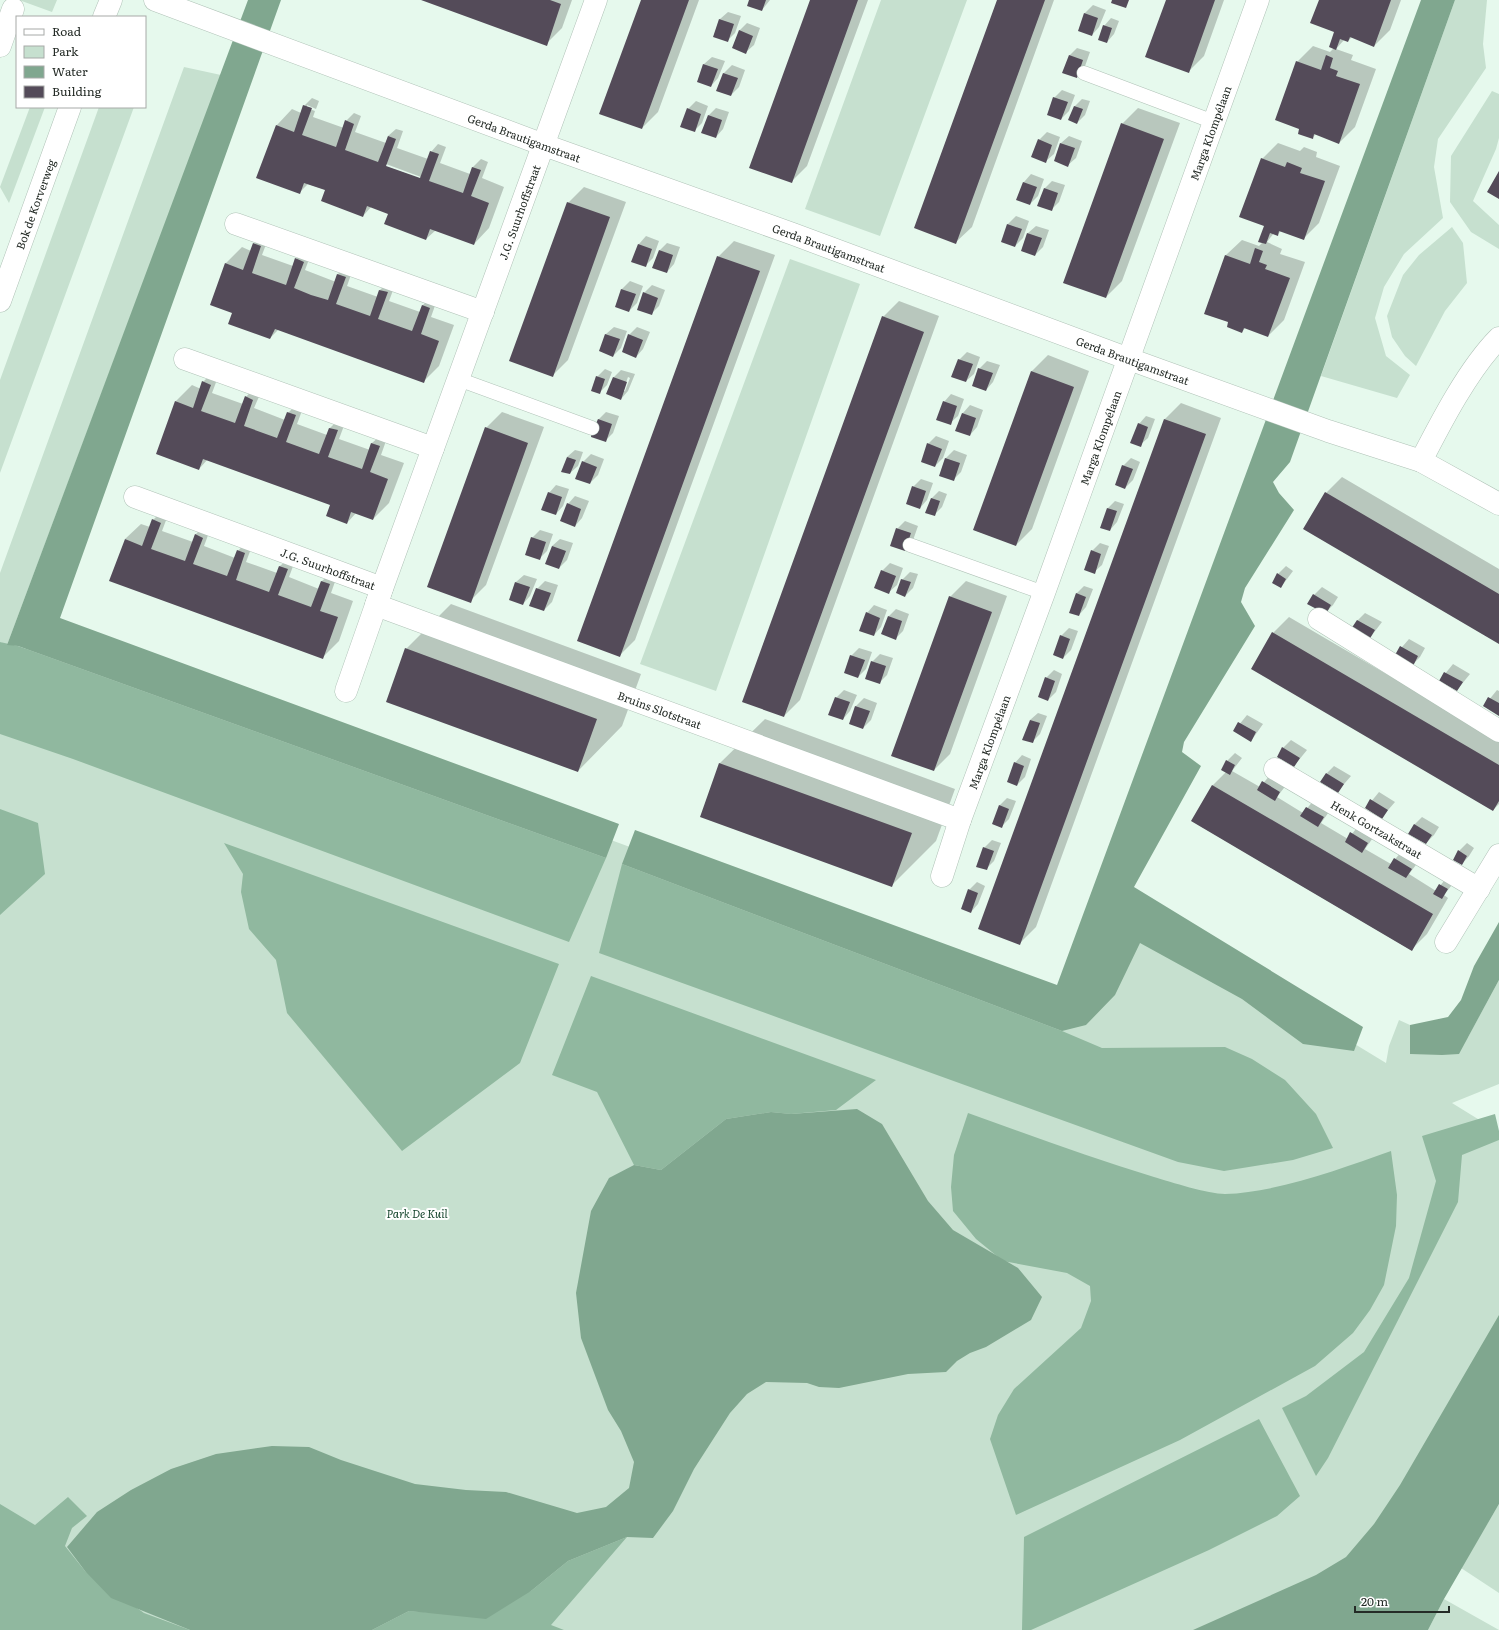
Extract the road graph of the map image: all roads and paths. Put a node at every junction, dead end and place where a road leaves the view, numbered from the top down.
1 (111, 0) edge
2 (155, 0) edge
3 (596, 0) edge
4 (1258, 0) edge
5 (13, 9) dead end
6 (104, 16) edge
7 (0, 46) edge
8 (1084, 73) dead end
9 (70, 108) edge
10 (1214, 122) junction
11 (544, 145) junction
12 (236, 224) dead end
13 (0, 301) edge
14 (484, 312) junction
15 (1499, 338) edge
16 (185, 359) dead end
17 (1129, 359) junction
18 (458, 379) junction
19 (592, 428) dead end
20 (433, 448) junction
21 (1421, 461) junction
22 (135, 497) dead end
23 (1499, 504) edge
24 (910, 545) dead end
25 (382, 588) junction
26 (1044, 593) junction
27 (1319, 620) dead end
28 (346, 691) dead end
29 (1499, 731) edge
30 (1275, 769) dead end
31 (960, 820) junction
32 (1499, 855) edge
33 (942, 876) dead end
34 (1479, 888) junction
35 (1446, 942) dead end

1 - 6 street
2 - 11 street, Gerda Brautigamstraat
3 - 11 street, J.G. Suurhoffstraat
4 - 10 street, Marga Klompélaan
5 - 7 street
8 - 10 lane
9 - 13 street, Bok de Korverweg
10 - 17 street, Marga Klompélaan
11 - 14 street, J.G. Suurhoffstraat
11 - 17 street, Gerda Brautigamstraat
12 - 14 street
14 - 18 street, J.G. Suurhoffstraat
15 - 21 street
16 - 20 street
17 - 21 street, Gerda Brautigamstraat
17 - 26 street, Marga Klompélaan
18 - 19 lane
18 - 20 street, J.G. Suurhoffstraat
20 - 25 street, J.G. Suurhoffstraat
21 - 23 street, Gerda Brautigamstraat
22 - 25 street, J.G. Suurhoffstraat
24 - 26 lane
25 - 28 street
25 - 31 street, Bruins Slotstraat
26 - 31 street, Marga Klompélaan
27 - 29 street
30 - 34 street, Henk Gortzakstraat
31 - 33 street, Marga Klompélaan
32 - 34 street
34 - 35 street

